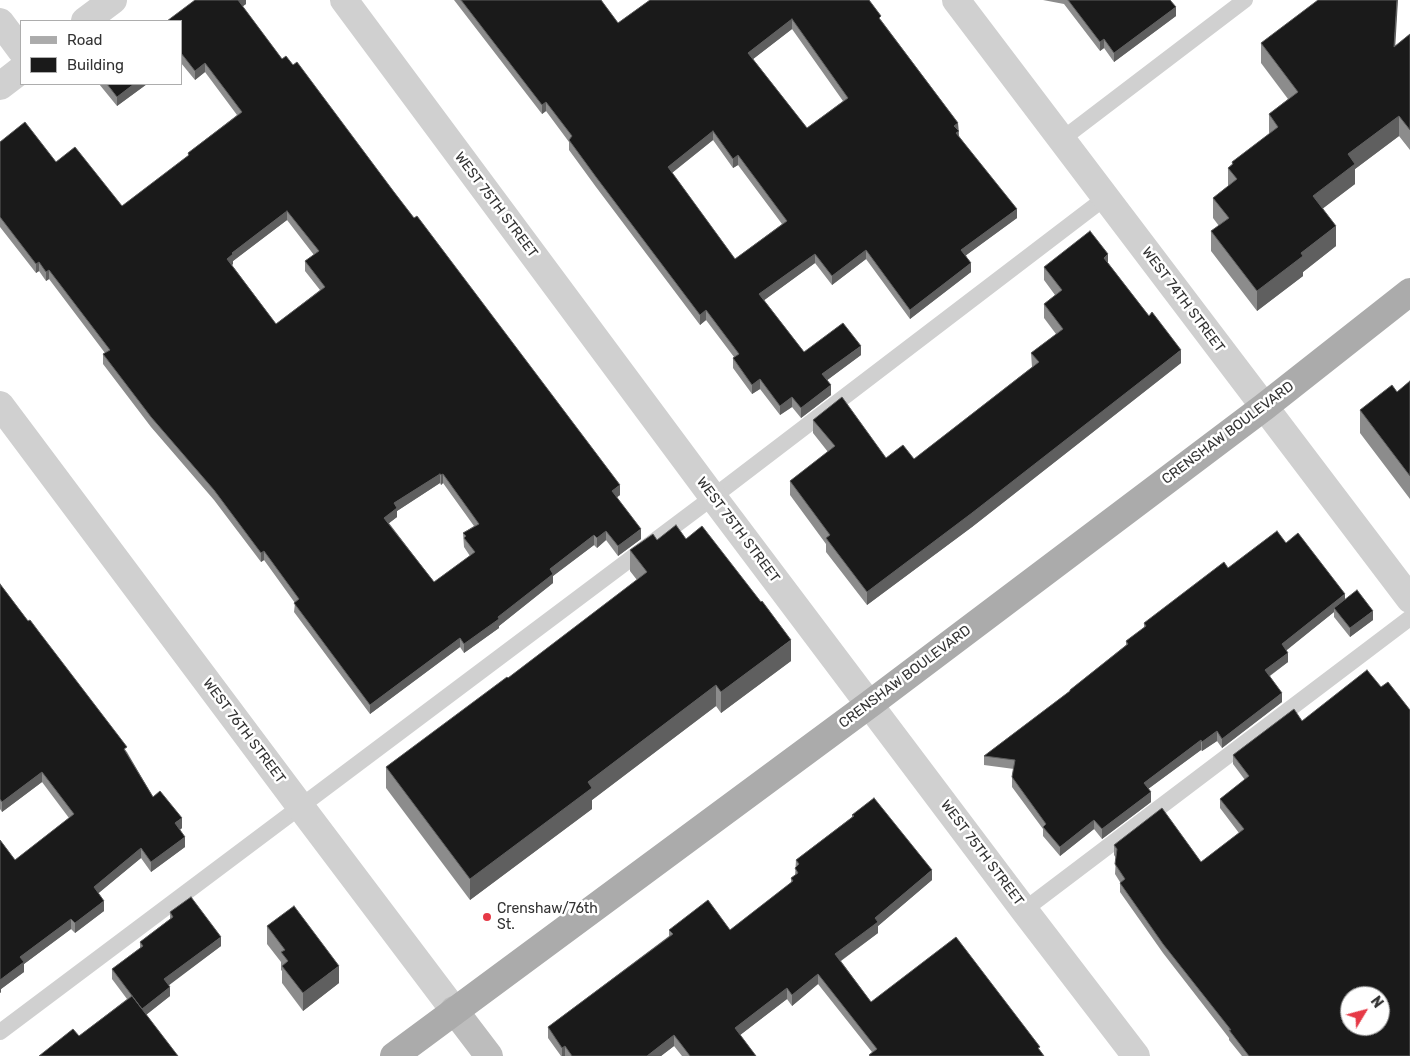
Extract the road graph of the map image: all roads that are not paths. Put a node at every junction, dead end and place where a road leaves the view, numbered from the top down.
1 (113, 0) edge
2 (344, 0) edge
3 (956, 0) edge
4 (1245, 0) edge
5 (86, 20) edge
6 (0, 22) edge
7 (20, 49) edge
8 (20, 71) edge
9 (0, 86) edge
10 (1061, 140) junction
11 (1105, 198) junction
12 (1410, 292) edge
13 (0, 405) edge
14 (1264, 406) junction
15 (713, 497) junction
16 (1410, 599) edge
17 (1410, 618) edge
18 (870, 704) junction
19 (300, 806) junction
20 (1024, 910) junction
21 (454, 1010) junction
22 (0, 1032) edge
23 (394, 1056) edge
24 (489, 1056) edge
25 (1136, 1056) edge

1 - 5 street
2 - 15 street, WEST 75TH STREET
3 - 10 street, WEST 74TH STREET
4 - 10 lane
6 - 7 street
8 - 9 street
10 - 11 street, WEST 74TH STREET
11 - 14 street, WEST 74TH STREET
11 - 15 lane
12 - 14 main road, CRENSHAW BOULEVARD
13 - 19 street, WEST 76TH STREET
14 - 16 street, WEST 74TH STREET
14 - 18 main road, CRENSHAW BOULEVARD
15 - 18 street, WEST 75TH STREET
15 - 19 lane
17 - 20 lane
18 - 20 street, WEST 75TH STREET
18 - 21 main road, CRENSHAW BOULEVARD
19 - 21 street, WEST 76TH STREET
19 - 22 lane
20 - 25 street, WEST 75TH STREET
21 - 23 main road, CRENSHAW BOULEVARD
21 - 24 street, WEST 76TH STREET

